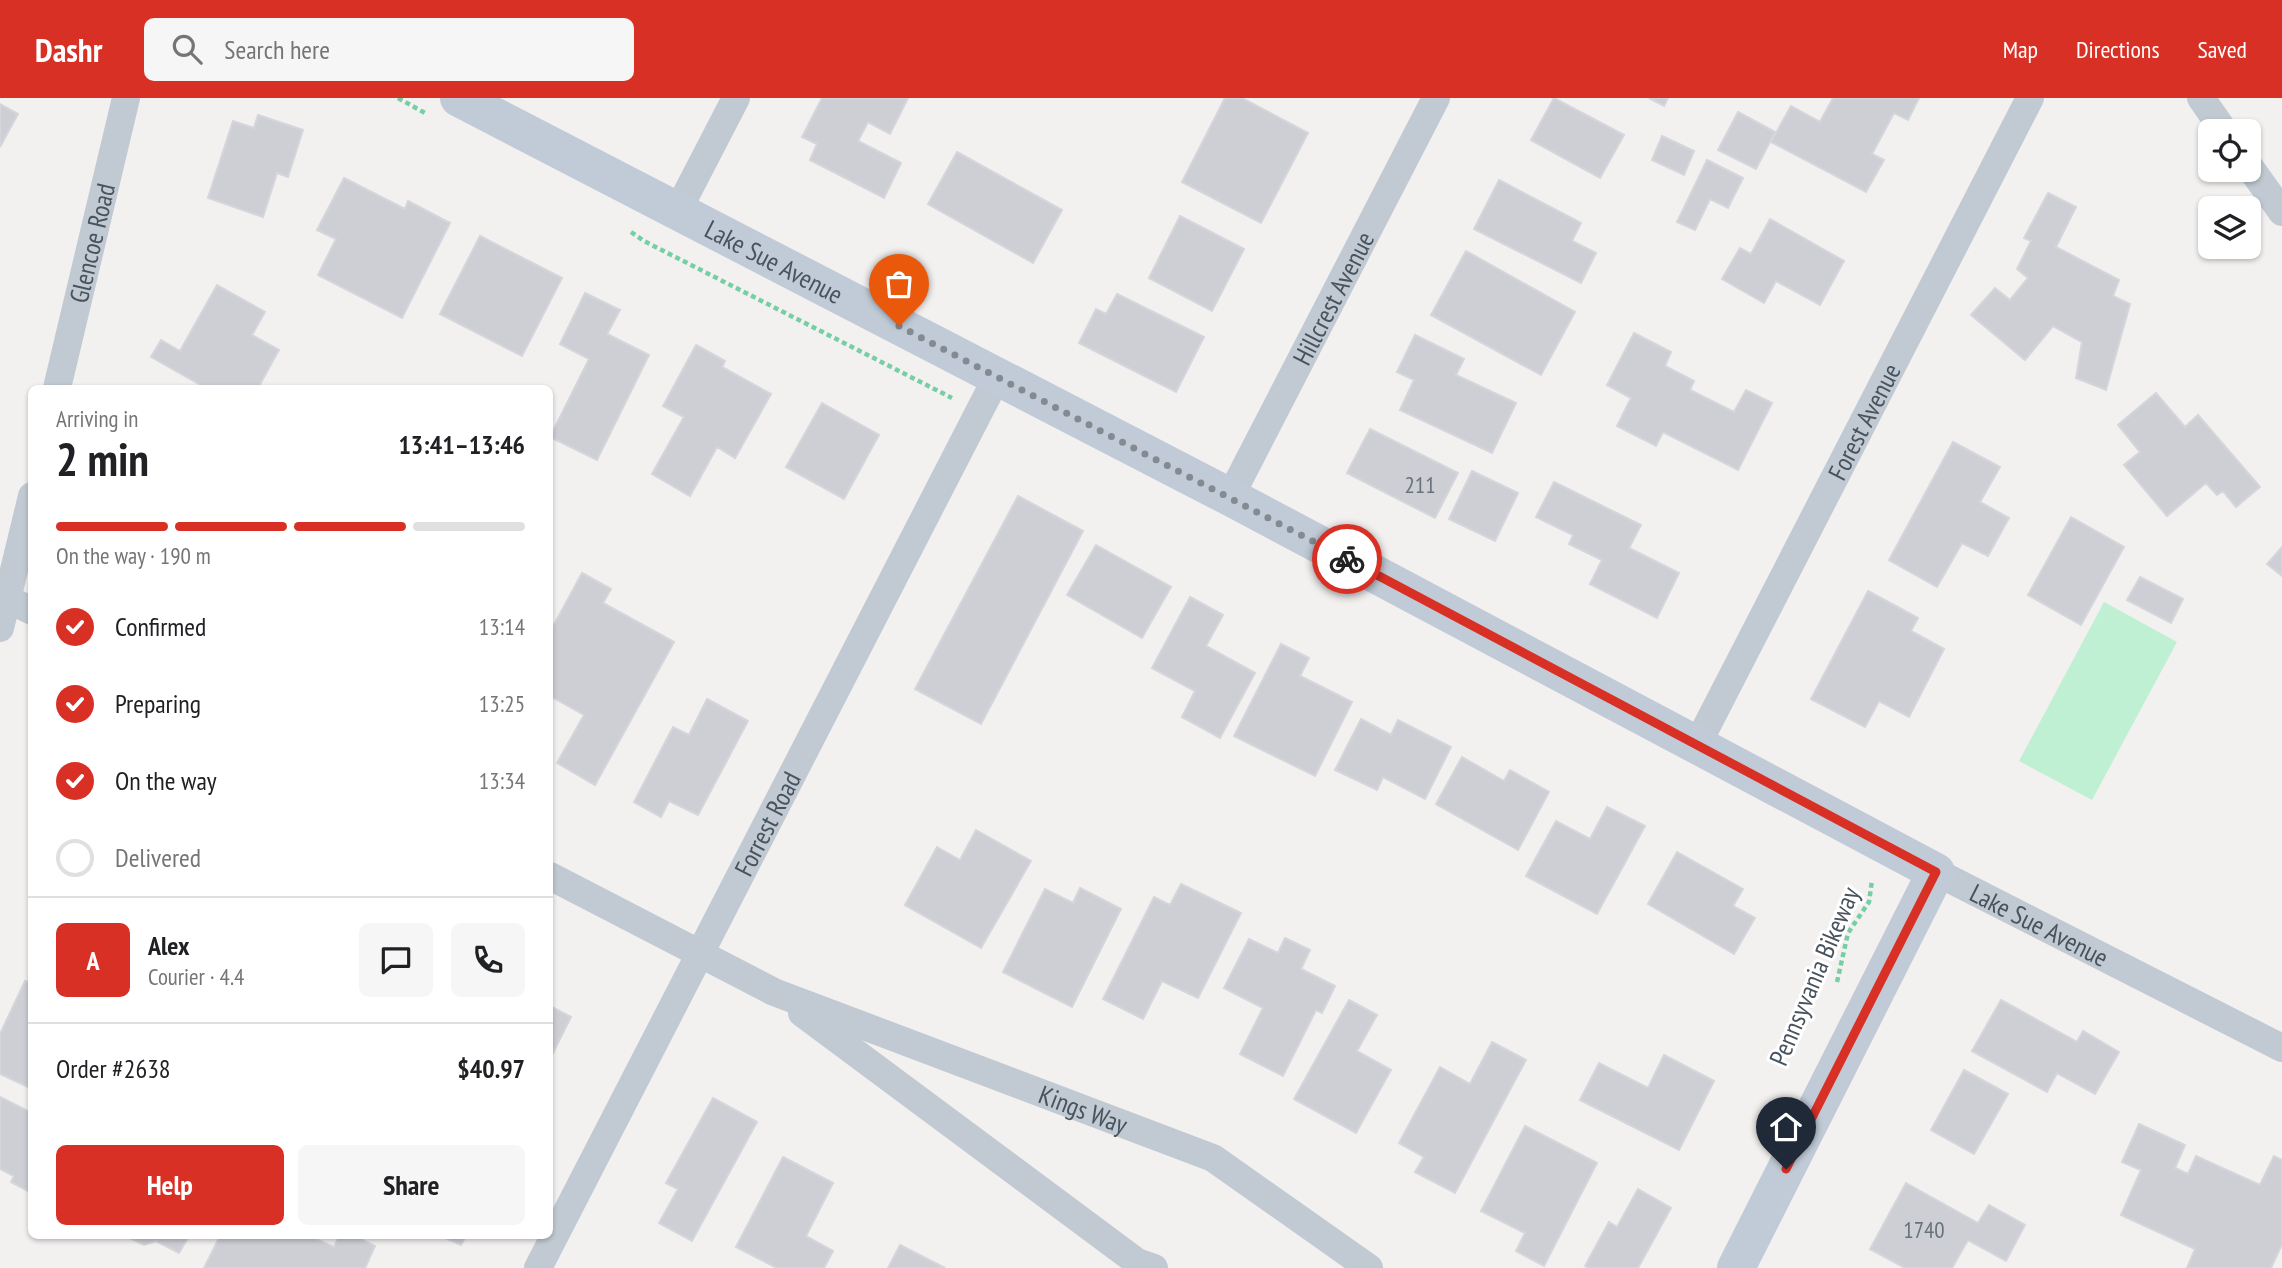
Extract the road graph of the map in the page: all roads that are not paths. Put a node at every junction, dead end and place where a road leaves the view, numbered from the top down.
1 (126, 98) edge
2 (736, 98) edge
3 (1436, 98) edge
4 (2030, 98) edge
5 (2201, 98) edge
6 (443, 106) edge
7 (2216, 119) edge
8 (2260, 182) edge
9 (677, 212) junction
10 (2282, 212) edge
11 (997, 377) junction
12 (58, 385) edge
13 (1230, 497) junction
14 (28, 518) edge
15 (13, 602) edge
16 (0, 628) edge
17 (1697, 745) junction
18 (1936, 872) junction
19 (553, 878) edge
20 (700, 953) junction
21 (774, 992) junction
22 (2282, 1048) edge
23 (553, 1239) edge
24 (553, 1239) edge
25 (538, 1268) edge
26 (1154, 1268) edge
27 (1369, 1268) edge
28 (1736, 1268) edge

1 - 12 street, Glencoe Road
2 - 9 street
3 - 13 street, Hillcrest Avenue
4 - 17 street, Forest Avenue
5 - 7 street
6 - 9 street, Lake Sue Avenue
8 - 10 street
9 - 11 street, Lake Sue Avenue
11 - 13 street, Lake Sue Avenue
11 - 20 street, Forrest Road
13 - 17 street, Lake Sue Avenue
14 - 15 street
15 - 16 street
17 - 18 street, Lake Sue Avenue
18 - 22 street, Lake Sue Avenue
18 - 28 street
19 - 20 street, Kings Way
20 - 21 street, Kings Way
20 - 23 street, Forrest Road
21 - 26 street, Kings Way
21 - 27 street, Kings Way
24 - 25 street, Forrest Road

